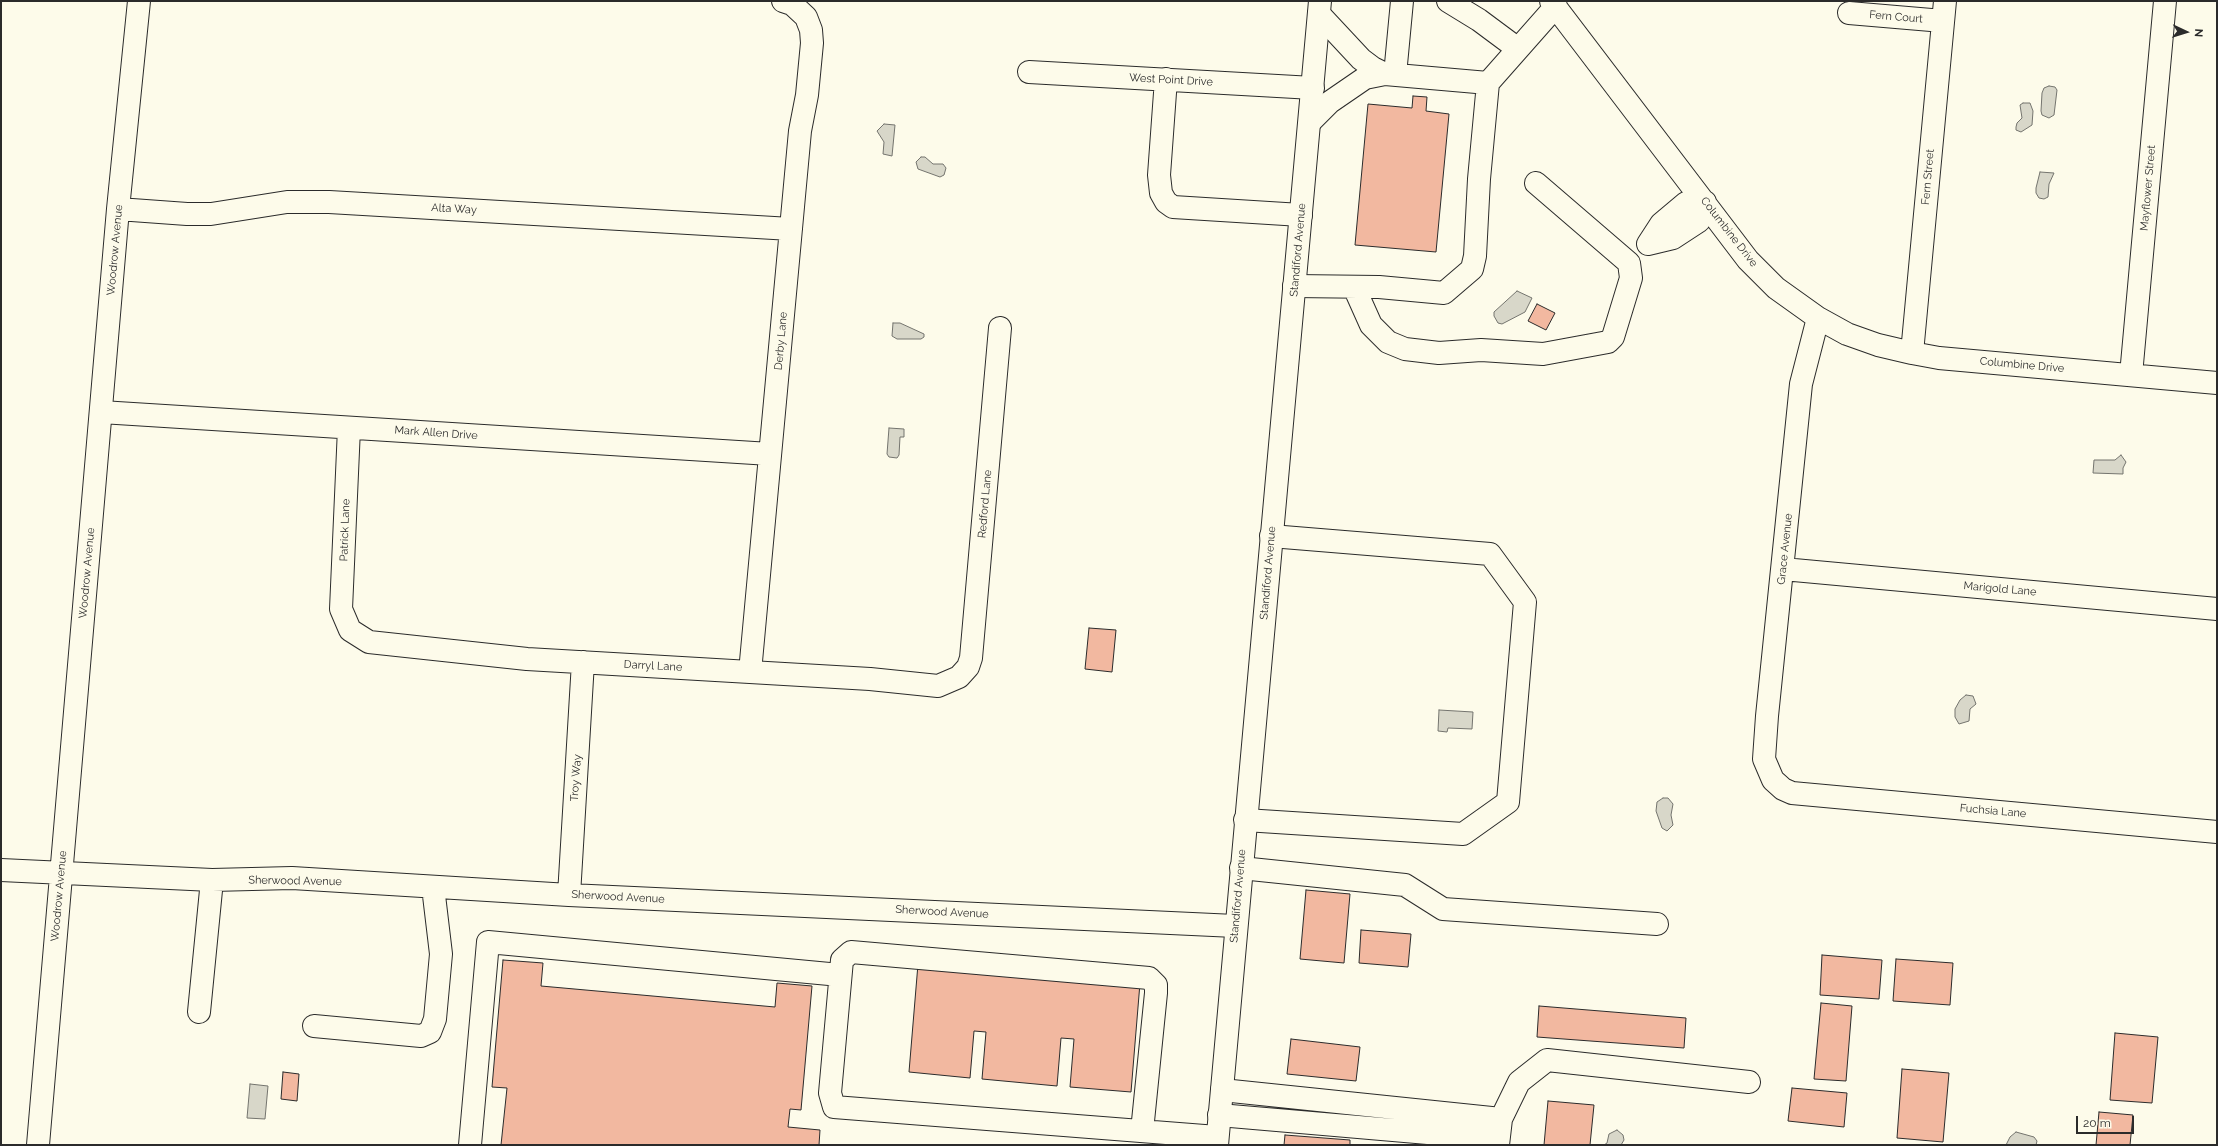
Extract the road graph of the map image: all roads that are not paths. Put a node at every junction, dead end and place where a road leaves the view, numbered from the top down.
1 (139, 1) edge
2 (783, 1) edge
3 (1402, 1) edge
4 (1448, 1) edge
5 (2165, 1) edge
6 (1559, 4) edge
7 (1320, 8) edge
8 (1944, 11) edge
9 (1849, 13) dead end
10 (1518, 49) junction
11 (1029, 72) dead end
12 (1390, 74) junction
13 (1166, 79) junction
14 (1488, 82) junction
15 (1313, 88) junction
16 (1310, 122) junction
17 (1536, 183) dead end
18 (1704, 202) junction
19 (118, 209) junction
20 (1301, 214) junction
21 (791, 229) junction
22 (1629, 264) junction
23 (1294, 286) junction
24 (1354, 287) junction
25 (1818, 318) junction
26 (1000, 328) dead end
27 (1912, 353) junction
28 (2131, 375) junction
29 (2217, 383) edge
30 (101, 412) junction
31 (349, 428) junction
32 (770, 454) junction
33 (1271, 536) junction
34 (1783, 569) junction
35 (2217, 608) edge
36 (350, 630) joint
37 (583, 662) junction
38 (750, 672) junction
39 (959, 677) joint
40 (1773, 780) joint
41 (1245, 820) junction
42 (2217, 832) edge
43 (1241, 868) junction
44 (1, 870) edge
45 (61, 873) junction
46 (212, 880) junction
47 (432, 886) junction
48 (569, 894) junction
49 (1657, 924) dead end
50 (1235, 926) junction
51 (840, 975) junction
52 (199, 1012) dead end
53 (314, 1026) dead end
54 (1749, 1082) dead end
55 (1222, 1090) junction
56 (1219, 1115) junction
57 (1142, 1131) junction
58 (1499, 1134) edge
59 (1217, 1141) edge
60 (38, 1145) edge
61 (470, 1145) edge

1 - 19 street, Woodrow Avenue
2 - 21 street, Derby Lane
3 - 12 street
4 - 10 street
5 - 28 street, Mayflower Street
6 - 10 street
6 - 18 street, Columbine Drive
7 - 12 street
7 - 15 street, Standiford Avenue
8 - 9 street, Fern Court
8 - 27 street, Fern Street
10 - 14 street
11 - 13 street, West Point Drive
12 - 14 street
12 - 16 street
13 - 15 street, West Point Drive
13 - 20 street
14 - 24 street
15 - 16 street, Standiford Avenue
16 - 20 street, Standiford Avenue
17 - 22 street
18 - 22 street
18 - 25 street, Columbine Drive
19 - 21 street, Alta Way
19 - 30 street, Woodrow Avenue
20 - 23 street, Standiford Avenue
21 - 32 street, Derby Lane
22 - 24 street
23 - 24 street
23 - 33 street, Standiford Avenue
25 - 27 street, Columbine Drive
25 - 34 street, Grace Avenue
26 - 39 street, Redford Lane
27 - 28 street, Columbine Drive
28 - 29 street, Columbine Drive
30 - 31 street, Mark Allen Drive
30 - 45 street, Woodrow Avenue
31 - 32 street, Mark Allen Drive
31 - 36 street, Patrick Lane
32 - 38 street, Derby Lane
33 - 41 street, Standiford Avenue
33 - 41 street
34 - 35 street, Marigold Lane
34 - 40 street, Grace Avenue
36 - 37 street, Darryl Lane
37 - 38 street, Darryl Lane
37 - 48 street, Troy Way
38 - 39 street, Darryl Lane
40 - 42 street, Fuchsia Lane
41 - 43 street, Standiford Avenue
43 - 49 street
43 - 50 street, Standiford Avenue
44 - 45 street, Sherwood Avenue
45 - 46 street, Sherwood Avenue
45 - 60 street, Woodrow Avenue
46 - 47 street, Sherwood Avenue
46 - 52 street
47 - 48 street, Sherwood Avenue
47 - 53 street
48 - 50 street, Sherwood Avenue
50 - 55 street, Standiford Avenue
51 - 57 street
51 - 57 street
51 - 61 street
54 - 58 street
55 - 56 street, Standiford Avenue
55 - 58 street
56 - 58 street
56 - 59 street, Standiford Avenue
57 - 59 street

